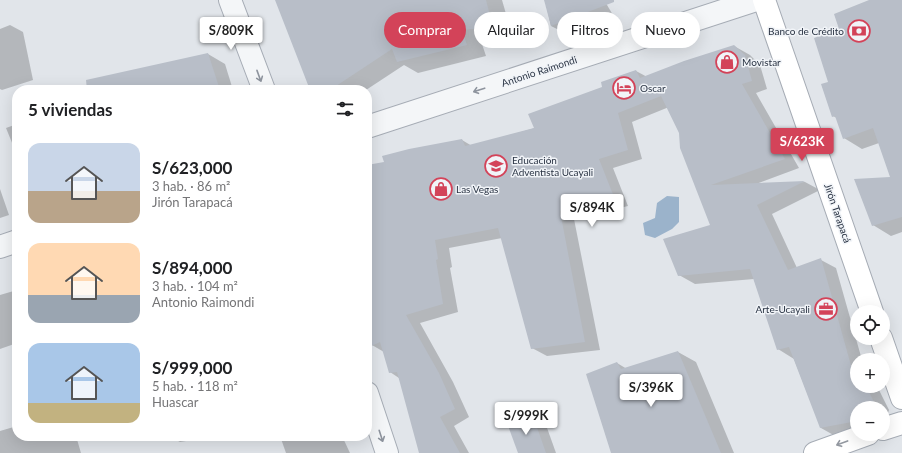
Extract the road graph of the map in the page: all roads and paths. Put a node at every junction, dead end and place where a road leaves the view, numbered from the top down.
1 (230, 0) edge
2 (756, 0) edge
3 (764, 0) edge
4 (262, 85) edge
5 (372, 125) edge
6 (12, 243) edge
7 (0, 247) edge
8 (870, 305) edge
9 (883, 345) edge
10 (902, 398) edge
11 (372, 408) edge
12 (902, 423) edge
13 (890, 427) edge
14 (850, 441) edge
15 (387, 453) edge
16 (816, 453) edge

1 -> 4 street
2 -> 5 street, Antonio Raimondi
3 - 8 street, Jirón Tarapacá
6 - 7 street
9 - 10 street
11 -> 15 street
12 - 13 street
14 -> 16 street

